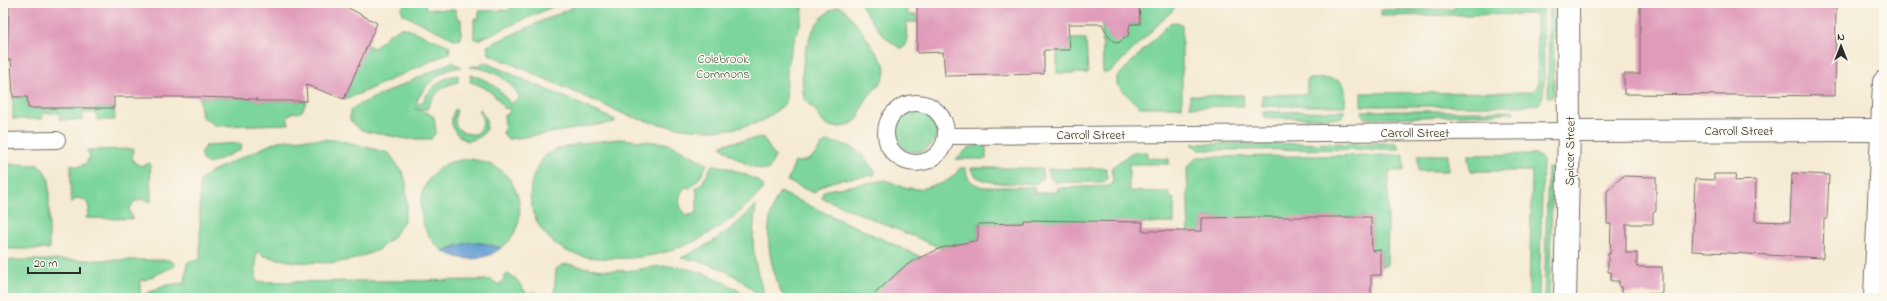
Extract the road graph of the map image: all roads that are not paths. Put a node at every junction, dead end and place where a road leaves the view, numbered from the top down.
1 (1568, 3) edge
2 (1884, 82) edge
3 (1882, 130) edge
4 (1569, 131) junction
5 (946, 136) dead end
6 (58, 140) dead end
7 (3, 141) edge
8 (1565, 298) edge
9 (1875, 298) edge

1 - 4 street, Spicer Street
2 - 3 street
3 - 4 street, Carroll Street
3 - 9 street
4 - 5 street, Carroll Street
4 - 8 street, Spicer Street
6 - 7 street

